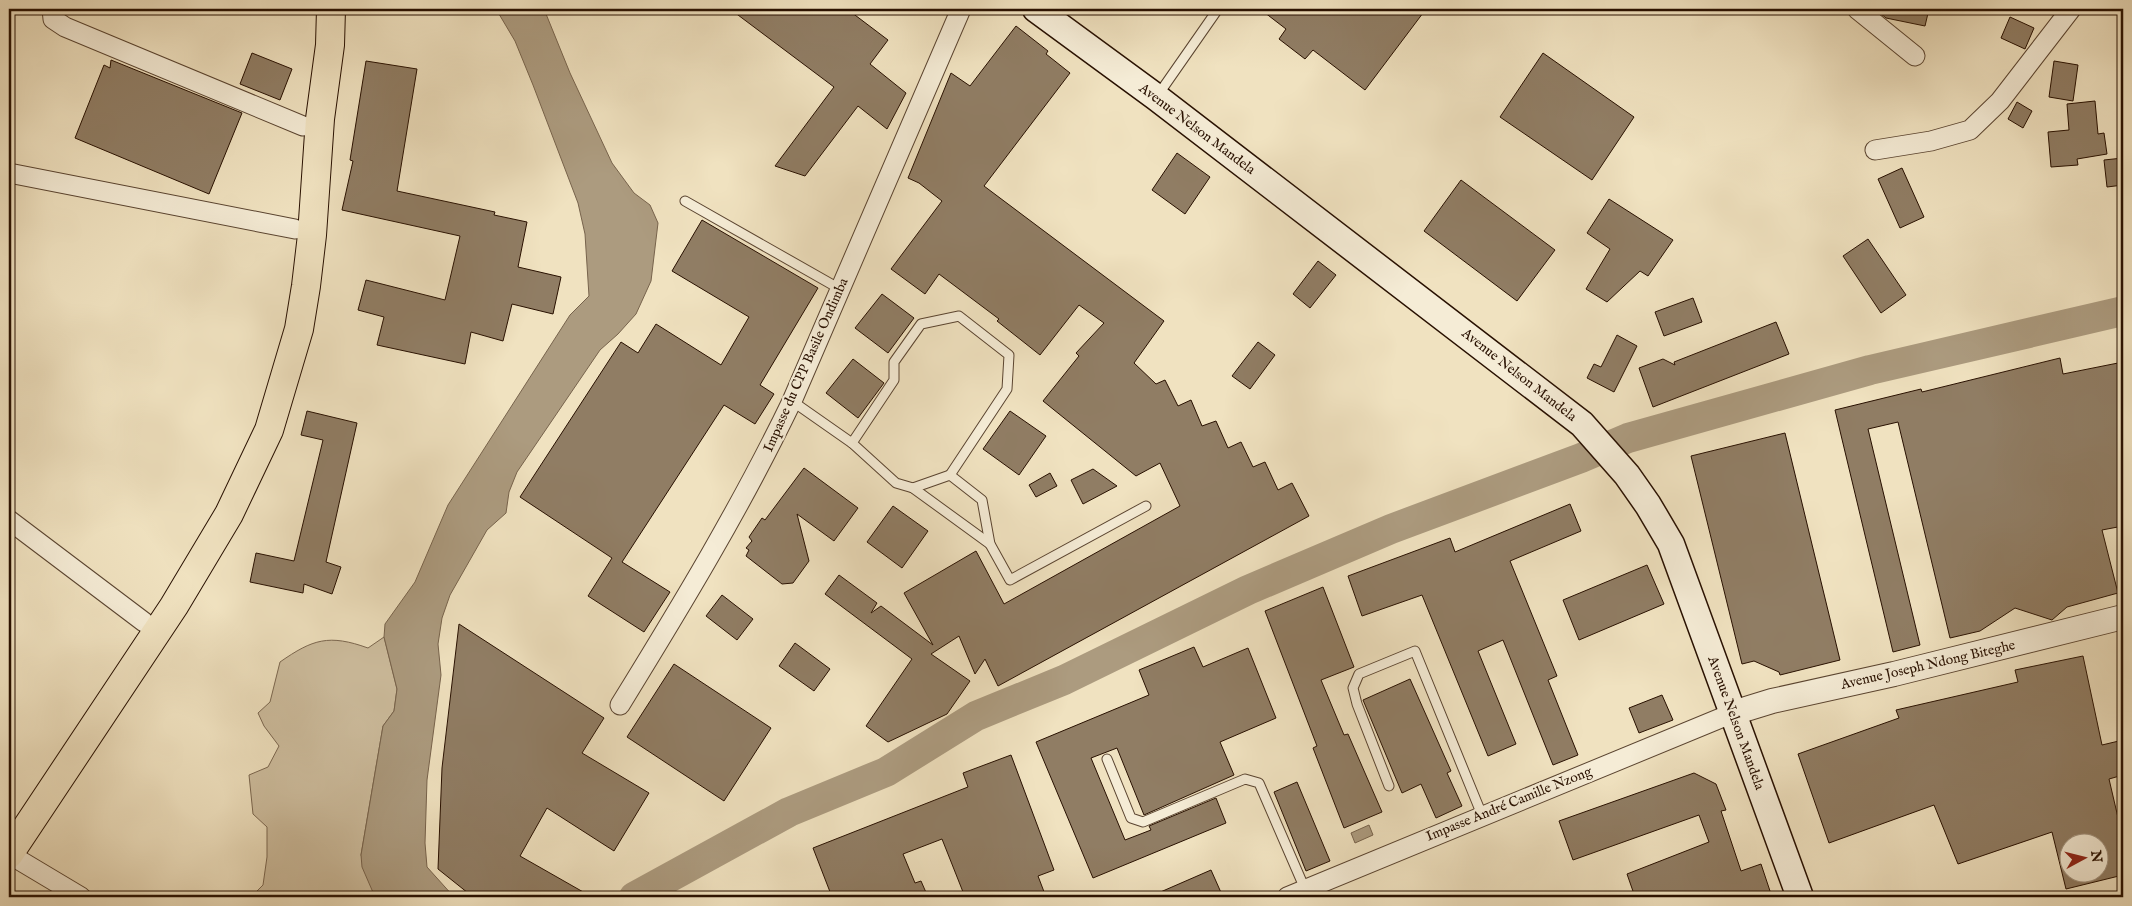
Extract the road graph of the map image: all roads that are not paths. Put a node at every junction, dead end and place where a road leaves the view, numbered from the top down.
1 (52, 9) edge
2 (331, 9) edge
3 (960, 9) edge
4 (1036, 9) edge
5 (1218, 9) edge
6 (1857, 9) edge
7 (2071, 9) edge
8 (1915, 56) dead end
9 (1156, 97) junction
10 (303, 126) junction
11 (1875, 150) dead end
12 (9, 173) edge
13 (685, 201) dead end
14 (295, 230) junction
15 (840, 290) junction
16 (792, 401) junction
17 (852, 444) junction
18 (950, 475) junction
19 (913, 488) junction
20 (1146, 506) dead end
21 (9, 520) edge
22 (990, 544) junction
23 (2123, 617) edge
24 (144, 622) junction
25 (620, 705) dead end
26 (1733, 713) junction
27 (1107, 759) dead end
28 (1389, 786) dead end
29 (1482, 815) junction
30 (11, 841) edge
31 (1304, 889) junction
32 (81, 897) edge
33 (1287, 897) edge
34 (1800, 897) edge

1 - 10 street
2 - 10 main road
2 - 30 main road
3 - 15 street, Impasse du CPP Basile Ondimba
4 - 9 main road, Avenue Nelson Mandela
5 - 9 lane
6 - 8 street
7 - 11 street
9 - 26 main road, Avenue Nelson Mandela
10 - 14 main road
12 - 14 street
13 - 15 lane
14 - 24 main road
15 - 16 street, Impasse du CPP Basile Ondimba
16 - 17 lane
16 - 25 street, Impasse du CPP Basile Ondimba
17 - 18 lane
17 - 19 lane
18 - 19 lane
18 - 22 lane
19 - 22 lane
20 - 22 lane
21 - 24 street
23 - 26 street, Avenue Joseph Ndong Biteghe
24 - 30 main road
26 - 29 street, Impasse André Camille Nzong
26 - 34 main road, Avenue Nelson Mandela
27 - 31 lane
28 - 29 lane
29 - 31 street, Impasse André Camille Nzong
30 - 32 street
31 - 33 street, Impasse André Camille Nzong

